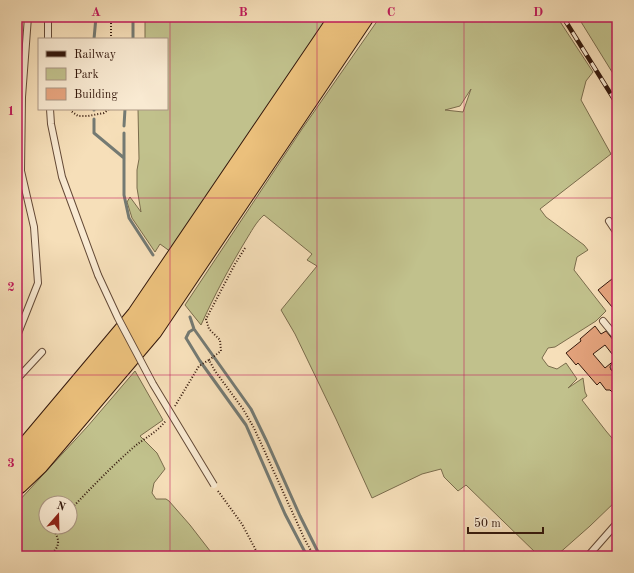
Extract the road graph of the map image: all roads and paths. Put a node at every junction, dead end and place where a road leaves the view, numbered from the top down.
1 (28, 17) edge
2 (48, 17) edge
3 (111, 17) edge
4 (341, 17) edge
5 (362, 17) edge
6 (48, 38) edge
7 (110, 38) edge
8 (50, 110) edge
9 (71, 110) edge
10 (108, 110) edge
11 (609, 221) dead end
12 (617, 234) edge
13 (245, 248) dead end
14 (603, 321) dead end
15 (17, 336) edge
16 (617, 338) edge
17 (42, 352) dead end
18 (209, 360) junction
19 (17, 379) edge
20 (174, 407) dead end
21 (167, 419) dead end
22 (17, 458) edge
23 (17, 483) edge
24 (214, 485) joint
25 (78, 502) edge
26 (617, 523) edge
27 (56, 535) edge
28 (25, 556) edge
29 (43, 556) edge
30 (47, 556) edge
31 (259, 556) edge
32 (314, 556) edge
33 (588, 556) edge

1 - 15 lane
2 - 6 lane
3 - 7 path
4 - 22 highway
5 - 23 highway
8 - 24 lane, bridge
9 - 10 path
11 - 12 lane
13 - 18 path
14 - 16 lane
17 - 19 lane
18 - 20 path
18 - 32 path
21 - 25 path
24 - 31 path
26 - 33 lane
27 - 30 path
28 - 29 path

